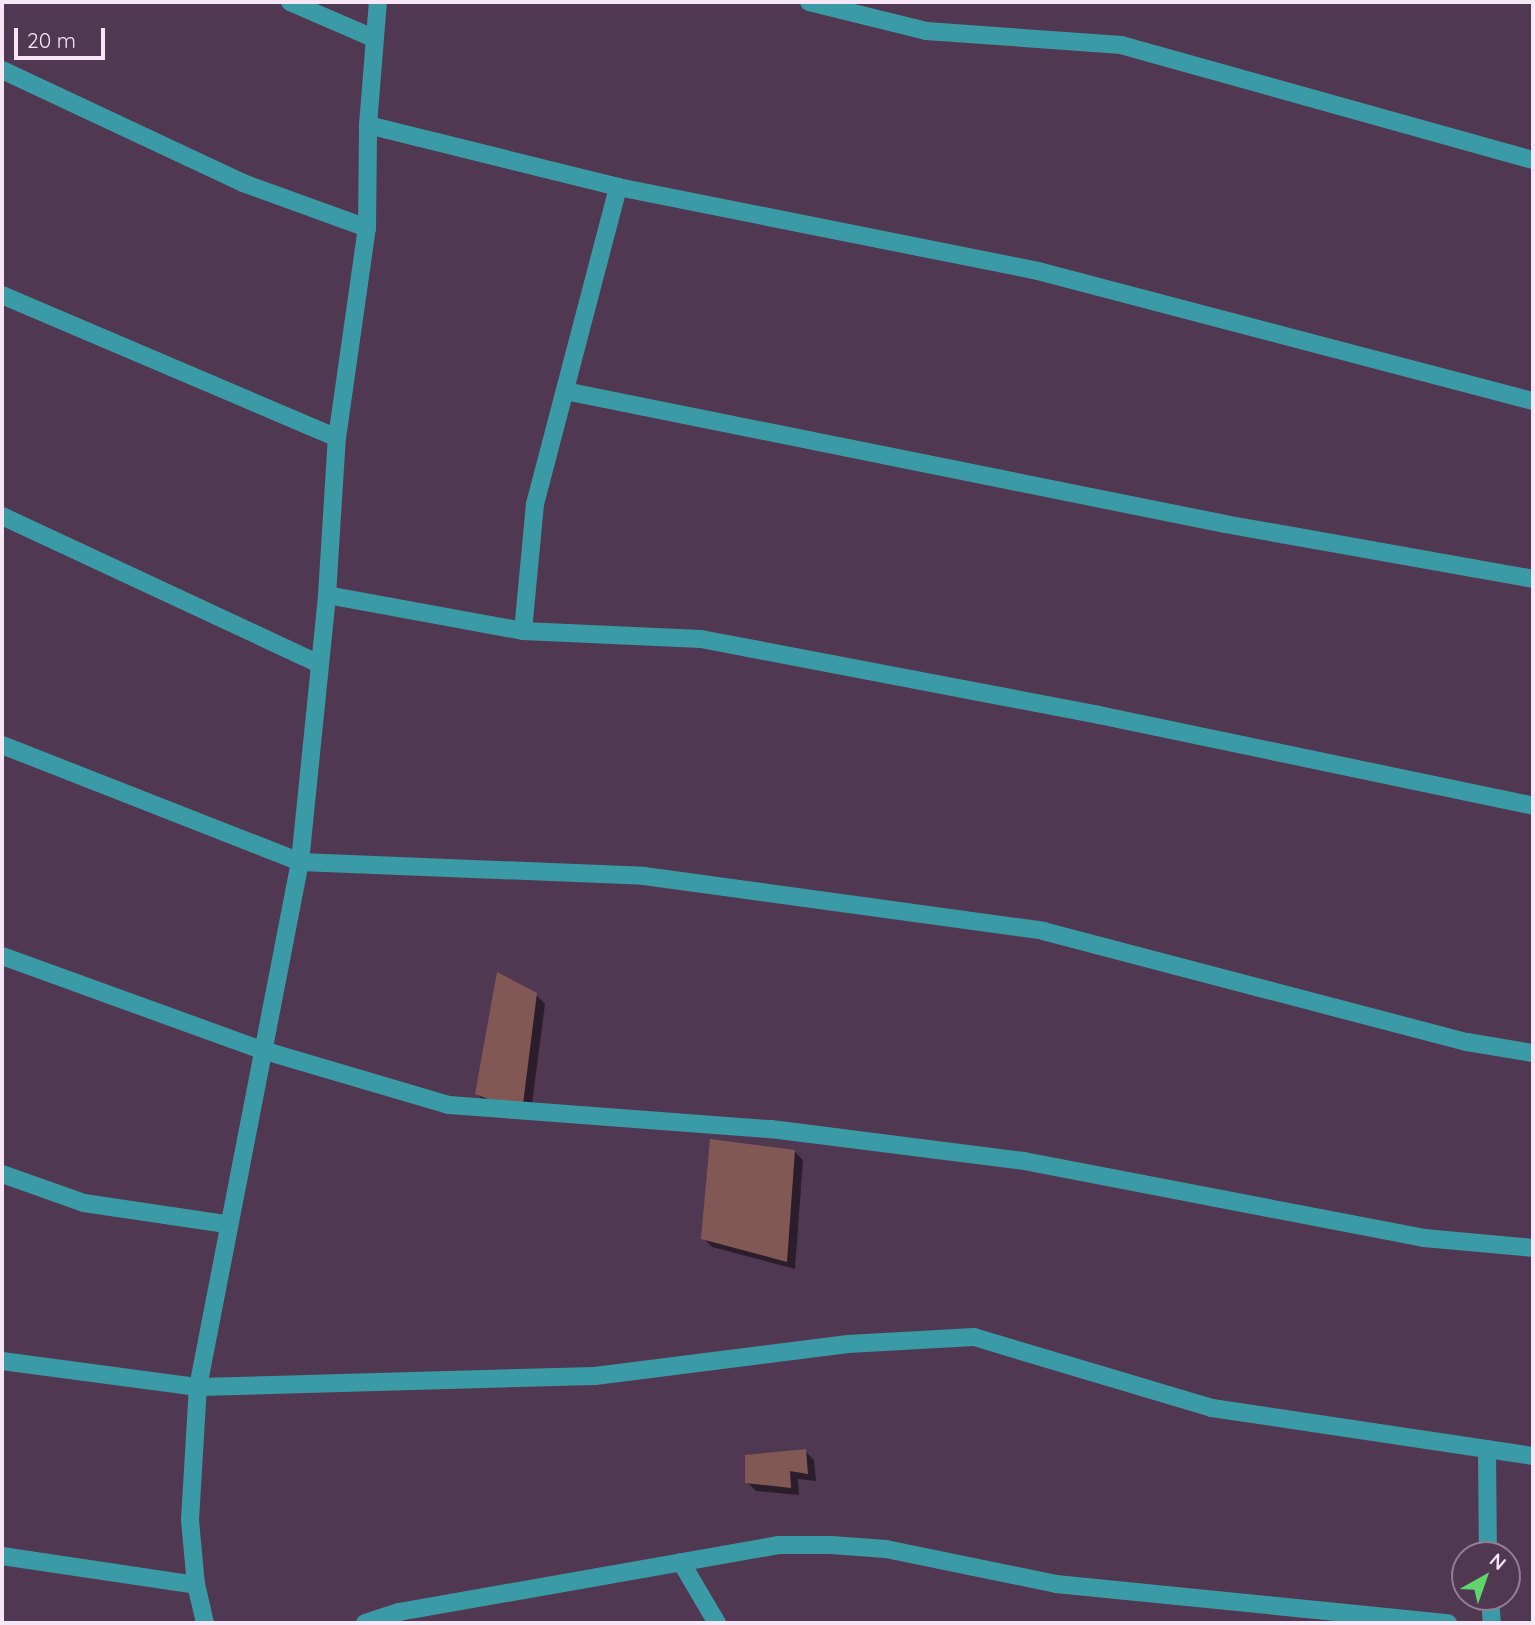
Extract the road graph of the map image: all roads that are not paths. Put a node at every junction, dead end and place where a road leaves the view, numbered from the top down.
1 (290, 2) edge
2 (377, 2) edge
3 (808, 2) edge
4 (373, 38) junction
5 (2, 70) edge
6 (368, 125) junction
7 (1533, 160) edge
8 (618, 187) junction
9 (367, 228) junction
10 (2, 295) edge
11 (565, 391) junction
12 (1533, 401) edge
13 (337, 438) junction
14 (2, 516) edge
15 (1533, 579) edge
16 (327, 595) junction
17 (523, 631) junction
18 (317, 663) junction
19 (2, 745) edge
20 (1533, 806) edge
21 (300, 862) junction
22 (2, 956) edge
23 (262, 1051) junction
24 (1533, 1053) edge
25 (2, 1174) edge
26 (226, 1224) junction
27 (1533, 1248) edge
28 (2, 1361) edge
29 (198, 1387) junction
30 (1487, 1449) junction
31 (1533, 1456) edge
32 (1488, 1541) edge
33 (2, 1556) edge
34 (681, 1562) junction
35 (195, 1585) junction
36 (205, 1623) edge
37 (365, 1623) edge
38 (717, 1623) edge
39 (1448, 1623) edge

1 - 4 street
2 - 4 street
3 - 7 street
4 - 6 street
5 - 9 street
6 - 8 street
6 - 9 street
8 - 11 street
8 - 12 street
9 - 13 street
10 - 13 street
11 - 15 street
11 - 17 street
13 - 16 street
14 - 18 street
16 - 17 street
16 - 18 street
17 - 20 street
18 - 21 street
19 - 21 street
21 - 23 street
21 - 24 street
22 - 23 street
23 - 26 street
23 - 27 street
25 - 26 street
26 - 29 street
28 - 29 street
29 - 30 street
29 - 35 street
30 - 31 street
30 - 32 street
33 - 35 street
34 - 37 street
34 - 38 street
34 - 39 street
35 - 36 street

